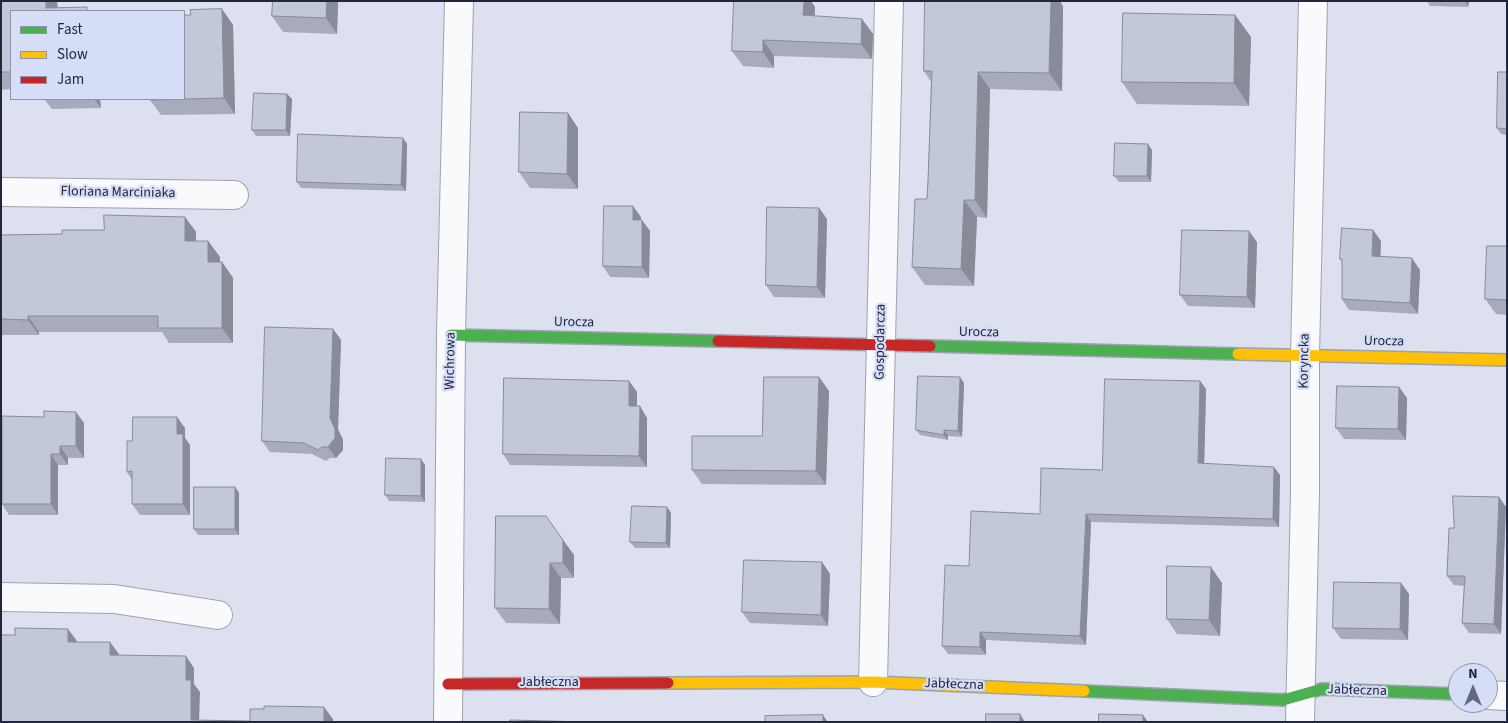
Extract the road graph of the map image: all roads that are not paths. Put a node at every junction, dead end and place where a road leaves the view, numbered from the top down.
1 (459, 1) edge
2 (889, 1) edge
3 (1313, 1) edge
4 (1, 192) edge
5 (234, 195) dead end
6 (451, 335) junction
7 (881, 345) junction
8 (1305, 355) junction
9 (1507, 360) edge
10 (1, 597) edge
11 (218, 616) dead end
12 (873, 682) junction
13 (448, 684) junction
14 (1448, 694) edge
15 (1300, 708) edge
16 (448, 722) edge

1 - 6 street, Wichrowa
2 - 7 street, Gospodarcza
3 - 8 street, Koryncka
4 - 5 street, Floriana Marciniaka
6 - 7 street, Urocza
6 - 13 street, Wichrowa
7 - 8 street, Urocza
7 - 12 street, Gospodarcza
8 - 9 street, Urocza
8 - 15 street, Koryncka
10 - 11 street
12 - 13 street, Jabłeczna
12 - 15 street, Jabłeczna
13 - 16 street, Wichrowa
14 - 15 street, Jabłeczna

